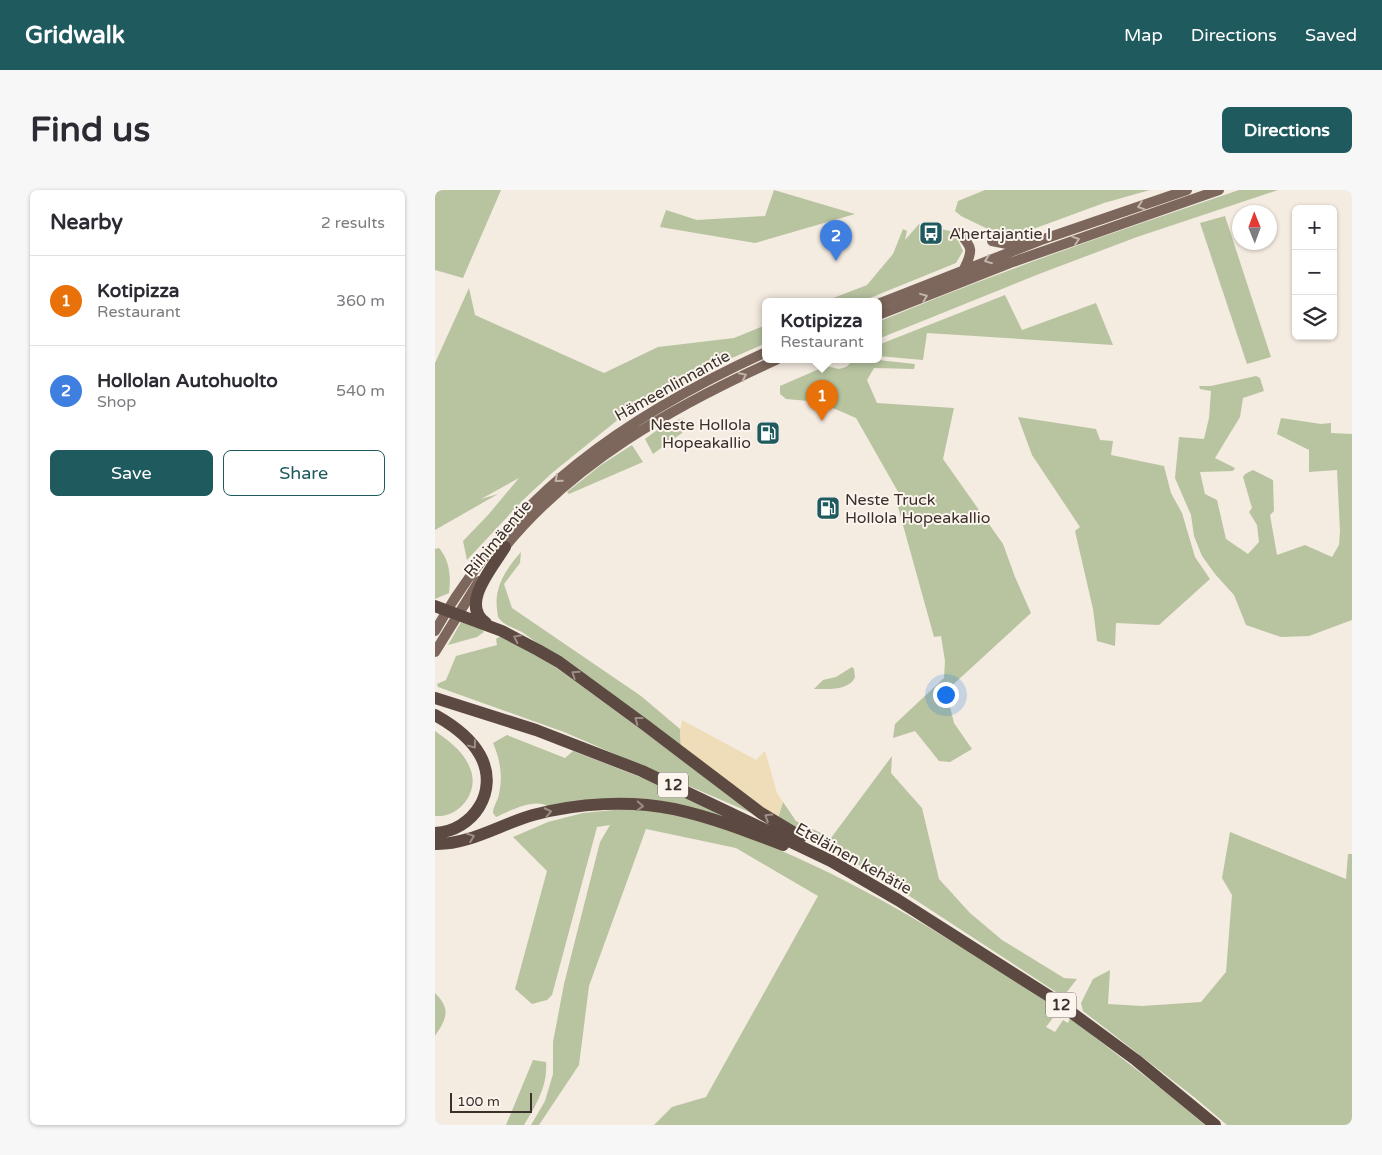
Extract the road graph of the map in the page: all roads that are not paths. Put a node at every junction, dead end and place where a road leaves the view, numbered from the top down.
1 (1187, 190) edge
2 (1219, 190) edge
3 (959, 233) dead end
4 (1041, 240) junction
5 (991, 241) dead end
6 (965, 269) junction
7 (882, 302) edge
8 (882, 313) edge
9 (762, 354) edge
10 (770, 363) edge
11 (595, 448) joint
12 (599, 459) joint
13 (505, 547) junction
14 (446, 610) edge
15 (495, 628) junction
16 (435, 631) edge
17 (435, 652) edge
18 (435, 698) edge
19 (435, 715) edge
20 (435, 833) edge
21 (435, 844) edge
22 (898, 900) junction
23 (1215, 1125) edge

1 -> 4 main road
8 -> 2 main road
3 - 6 main road
4 - 5 main road
4 -> 6 main road
6 - 7 main road
9 - 11 main road, Hämeenlinnantie
12 -> 10 main road, Hämeenlinnantie
11 -> 14 main road, Riihimäentie
12 - 13 main road, Riihimäentie
13 - 14 main road, Riihimäentie
13 - 15 highway
14 - 15 highway
14 - 16 main road, Riihimäentie
14 - 17 main road, Riihimäentie
22 -> 15 highway
18 - 22 highway, Eteläinen kehätie / 12
19 -> 20 highway
21 -> 22 highway
22 - 23 highway, Eteläinen kehätie / 12

